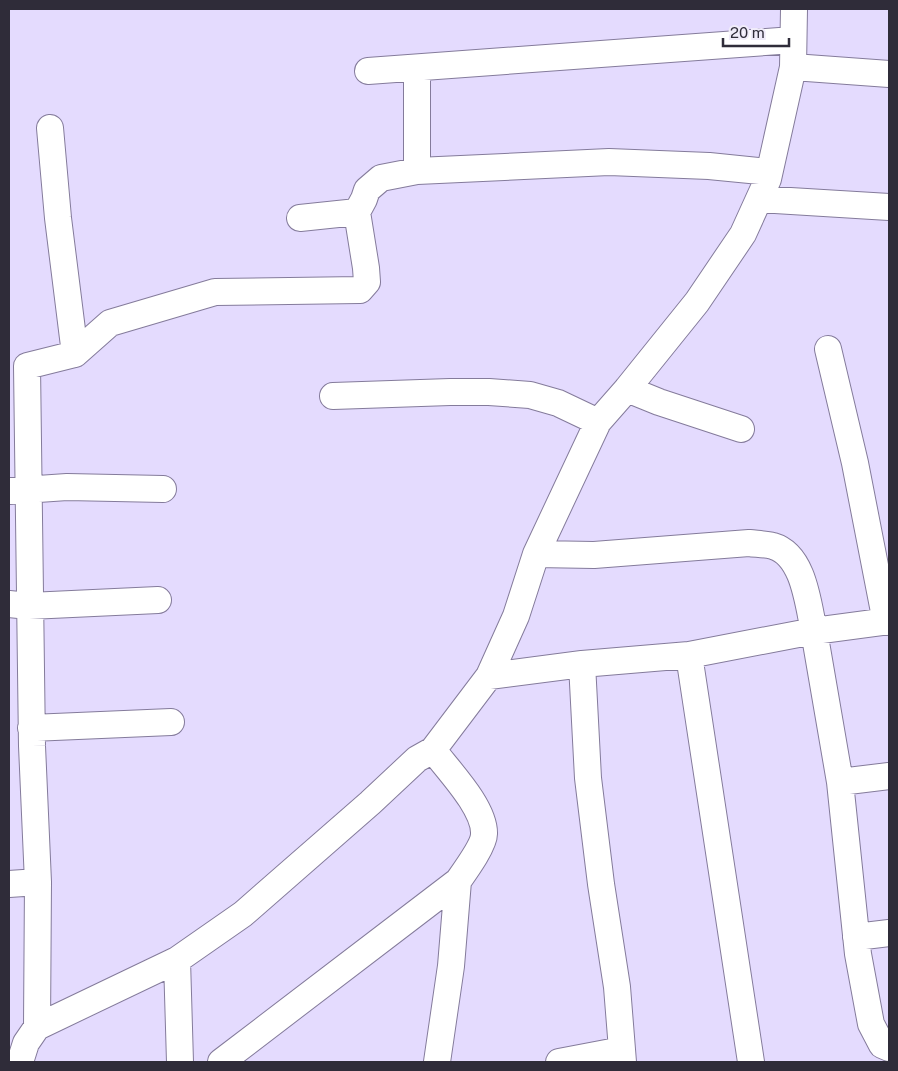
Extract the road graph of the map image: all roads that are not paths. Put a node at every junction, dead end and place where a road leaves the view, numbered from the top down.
1 (794, 9) edge
2 (793, 40) junction
3 (793, 67) junction
4 (417, 68) junction
5 (368, 71) dead end
6 (889, 74) edge
7 (50, 128) dead end
8 (417, 171) junction
9 (769, 172) junction
10 (759, 199) junction
11 (889, 207) edge
12 (357, 212) junction
13 (300, 218) dead end
14 (828, 349) dead end
15 (75, 354) junction
16 (18, 366) edge
17 (627, 389) junction
18 (333, 396) dead end
19 (598, 422) junction
20 (741, 429) dead end
21 (162, 489) dead end
22 (18, 490) edge
23 (536, 554) junction
24 (158, 600) dead end
25 (19, 605) edge
26 (887, 622) edge
27 (814, 630) junction
28 (690, 655) junction
29 (582, 664) junction
30 (488, 676) junction
31 (171, 722) dead end
32 (24, 740) edge
33 (433, 750) junction
34 (889, 776) edge
35 (840, 782) junction
36 (458, 881) junction
37 (38, 882) junction
38 (9, 884) edge
39 (889, 933) edge
40 (856, 937) junction
41 (177, 960) junction
42 (37, 1027) junction
43 (889, 1048) edge
44 (623, 1056) edge
45 (180, 1059) edge
46 (20, 1062) edge
47 (216, 1062) edge
48 (221, 1062) edge
49 (437, 1062) edge
50 (559, 1062) edge
51 (752, 1062) edge

1 - 2 street
2 - 3 street
2 - 4 street
3 - 6 street
3 - 9 street
4 - 5 street
4 - 8 street
7 - 15 street
8 - 9 street
8 - 12 street
9 - 10 street
10 - 11 street
10 - 17 street
12 - 13 street
12 - 15 street
14 - 26 street
15 - 16 street
16 - 22 street
17 - 19 street
17 - 20 street
18 - 19 street
19 - 23 street
21 - 22 street
22 - 25 street
23 - 27 street
23 - 30 street
24 - 25 street
25 - 32 street
26 - 27 street
27 - 28 street
27 - 35 street
28 - 29 street
28 - 51 street
29 - 30 street
29 - 44 street
30 - 33 street
31 - 32 street
32 - 37 street
33 - 36 street
33 - 41 street
34 - 35 street
35 - 40 street
36 - 48 street
36 - 49 street
37 - 38 street
37 - 42 street
39 - 40 street
40 - 43 street
41 - 42 street
41 - 45 street
42 - 46 street
44 - 50 street
45 - 47 street

